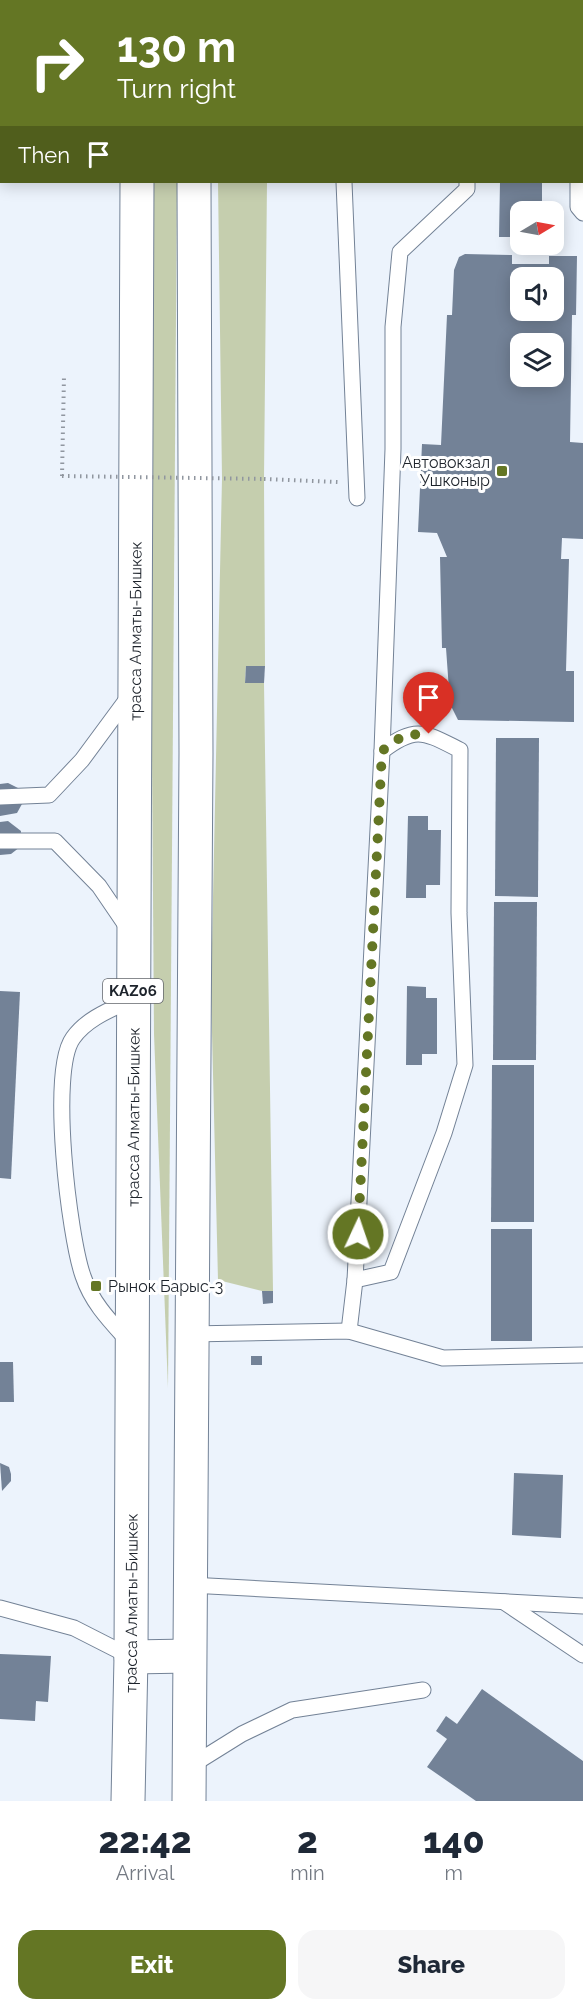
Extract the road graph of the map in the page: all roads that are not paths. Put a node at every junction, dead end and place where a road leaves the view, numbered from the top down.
1 (137, 183) edge
2 (194, 183) edge
3 (344, 183) edge
4 (467, 183) edge
5 (578, 183) edge
6 (583, 213) edge
7 (357, 491) road end
8 (134, 690) junction
9 (382, 751) junction
10 (0, 797) edge
11 (0, 841) edge
12 (134, 938) junction
13 (133, 999) junction
14 (355, 1280) junction
15 (348, 1331) junction
16 (191, 1334) junction
17 (131, 1345) junction
18 (583, 1355) edge
19 (190, 1585) junction
20 (504, 1602) junction
21 (583, 1606) edge
22 (0, 1608) edge
23 (583, 1655) edge
24 (189, 1656) junction
25 (131, 1657) junction
26 (423, 1690) dead end
27 (189, 1767) junction
28 (128, 1801) edge
29 (189, 1801) edge

1 - 8 highway, трасса Алматы-Бишкек / KАZ06
2 - 16 highway
3 - 7 lane
4 - 9 lane
5 - 6 lane
8 - 10 lane
8 - 12 highway, трасса Алматы-Бишкек / KАZ06
9 - 14 lane
9 - 14 lane
11 - 12 lane
12 - 13 highway, трасса Алматы-Бишкек / KАZ06
13 - 17 highway, трасса Алматы-Бишкек / KАZ06
13 - 17 lane
14 - 15 lane
15 - 16 lane
15 - 18 lane
16 - 19 highway
17 - 25 highway, трасса Алматы-Бишкек / KАZ06
19 - 20 lane
19 - 24 highway
20 - 21 lane
20 - 23 lane
22 - 25 lane
24 - 25 highway
24 - 27 highway
25 - 28 highway, трасса Алматы-Бишкек / KАZ06
26 - 27 lane
27 - 29 highway

